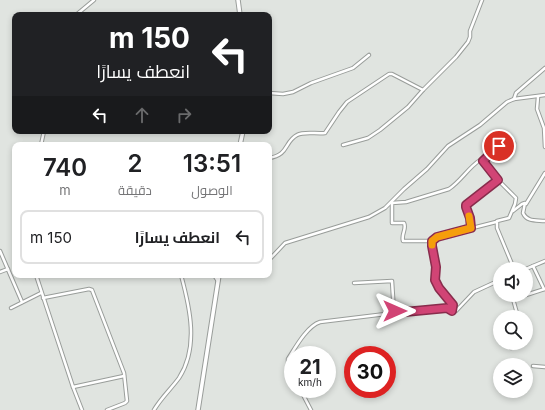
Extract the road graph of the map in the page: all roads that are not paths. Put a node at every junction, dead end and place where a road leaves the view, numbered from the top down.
1 (94, 0) edge
2 (238, 0) edge
3 (482, 0) edge
4 (80, 12) edge
5 (240, 12) edge
6 (369, 55) dead end
7 (545, 68) edge
8 (423, 90) junction
9 (272, 93) edge
10 (545, 95) edge
11 (538, 97) junction
12 (514, 99) junction
13 (514, 143) dead end
14 (343, 145) dead end
15 (545, 147) edge
16 (272, 158) edge
17 (483, 161) junction
18 (545, 174) edge
19 (498, 180) junction
20 (392, 203) junction
21 (526, 204) junction
22 (512, 211) junction
23 (545, 221) edge
24 (497, 222) junction
25 (471, 228) junction
26 (432, 241) junction
27 (0, 250) edge
28 (272, 257) edge
29 (545, 261) edge
30 (511, 262) edge
31 (533, 266) joint
32 (8, 269) junction
33 (0, 272) edge
34 (37, 278) edge
35 (182, 278) edge
36 (216, 278) edge
37 (219, 278) edge
38 (218, 283) junction
39 (354, 283) dead end
40 (493, 283) edge
41 (544, 289) edge
42 (41, 293) junction
43 (533, 293) edge
44 (43, 298) junction
45 (22, 302) junction
46 (11, 308) dead end
47 (452, 311) junction
48 (394, 313) junction
49 (297, 346) edge
50 (533, 366) edge
51 (545, 367) edge
52 (124, 376) junction
53 (73, 387) junction
54 (305, 398) edge
55 (82, 410) edge
56 (107, 410) edge
57 (154, 410) edge
58 (198, 410) edge
59 (311, 410) edge

1 - 4 street
2 - 5 main road
3 - 8 street
6 - 9 street
7 - 12 street
8 - 14 street
8 - 16 street
10 - 11 street
11 - 12 street
11 - 15 street
12 - 20 street
13 - 17 street
17 - 19 street
17 - 20 street
18 - 21 street
19 - 22 street
19 - 25 street
20 - 26 street
20 - 28 street
21 - 22 street
21 - 23 street
22 - 24 street
24 - 25 street
24 - 30 street
25 - 26 street
26 - 47 street
27 - 32 street
29 - 31 street
31 - 41 street
32 - 33 street
32 - 45 street
34 - 42 street
35 - 57 street
36 - 38 street
37 - 38 main road
38 - 58 main road
39 - 48 street
40 - 47 street
41 - 43 street
42 - 44 street
42 - 45 street
44 - 52 street
44 - 53 street
45 - 46 street
47 - 48 street
48 - 49 street
50 - 51 street
52 - 53 street
52 - 56 street
53 - 55 street
54 - 59 street

